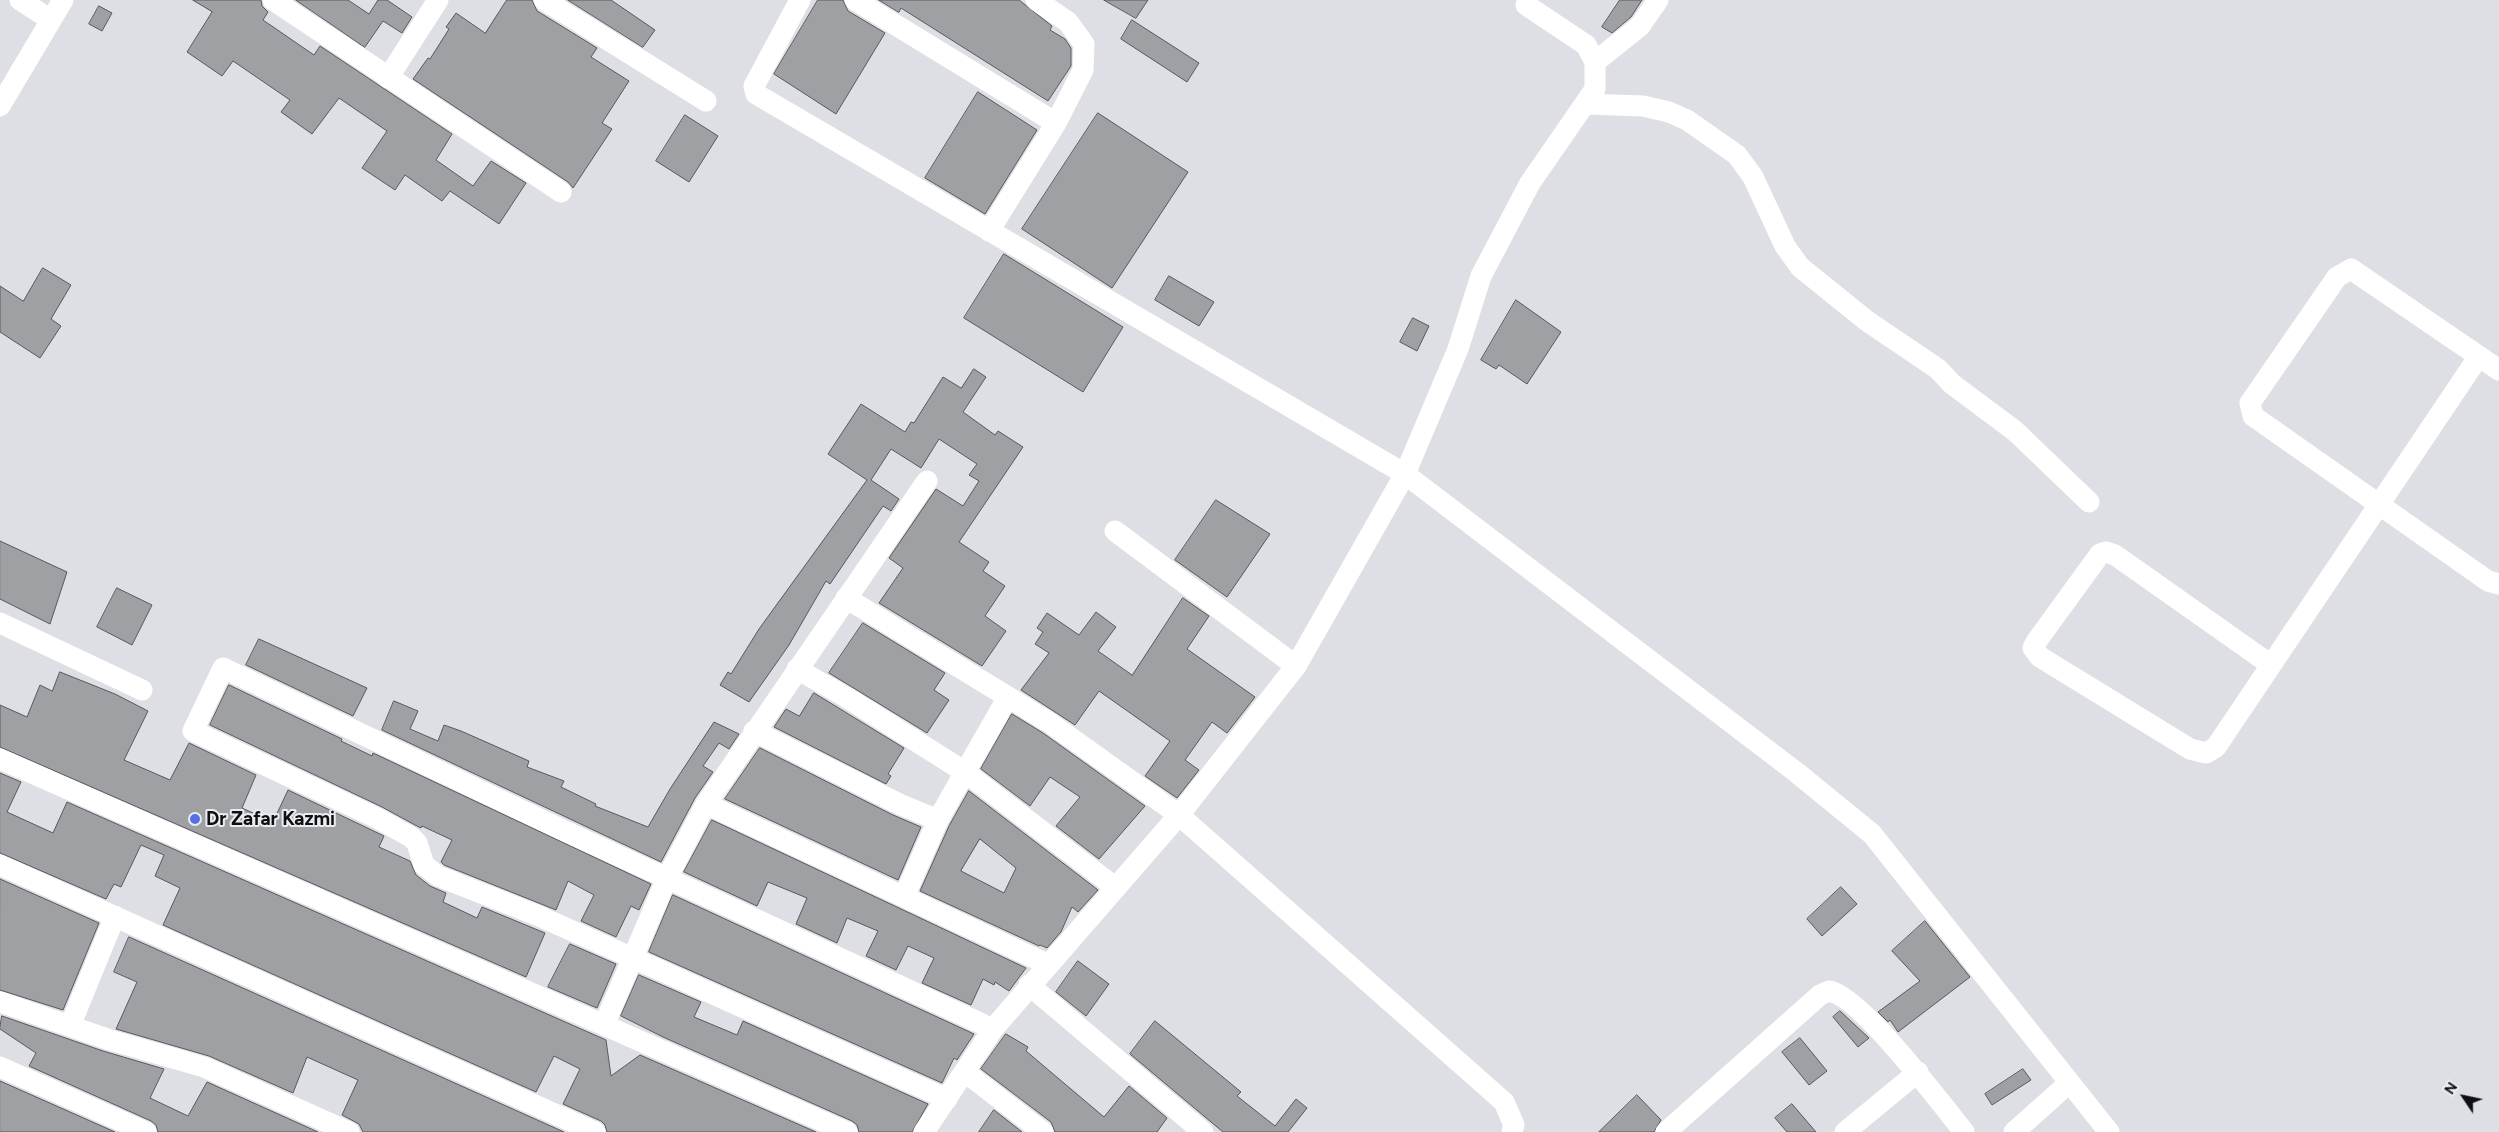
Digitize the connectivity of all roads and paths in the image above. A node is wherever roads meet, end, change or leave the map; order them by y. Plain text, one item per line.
1 (20, 0) edge
2 (63, 0) edge
3 (273, 0) edge
4 (438, 0) edge
5 (544, 0) edge
6 (800, 0) edge
7 (855, 0) edge
8 (1036, 0) edge
9 (1658, 0) edge
10 (1526, 5) dead end
11 (51, 20) junction
12 (1595, 62) junction
13 (388, 78) junction
14 (706, 101) dead end
15 (1585, 104) junction
16 (0, 106) edge
17 (1056, 122) junction
18 (561, 192) dead end
19 (989, 231) junction
20 (2478, 356) junction
21 (2499, 370) edge
22 (1405, 474) junction
23 (927, 481) dead end
24 (2089, 502) dead end
25 (2377, 505) junction
26 (1115, 531) dead end
27 (2499, 584) edge
28 (846, 598) junction
29 (0, 623) edge
30 (2271, 665) junction
31 (1296, 666) junction
32 (797, 669) junction
33 (142, 690) dead end
34 (1008, 697) junction
35 (754, 731) junction
36 (0, 759) edge
37 (965, 772) junction
38 (706, 804) junction
39 (1179, 815) junction
40 (938, 820) junction
41 (0, 865) edge
42 (667, 878) junction
43 (1116, 888) junction
44 (904, 896) junction
45 (115, 916) junction
46 (632, 959) junction
47 (1047, 964) junction
48 (1028, 986) junction
49 (0, 1002) edge
50 (604, 1024) junction
51 (70, 1026) junction
52 (993, 1029) junction
53 (0, 1067) edge
54 (965, 1072) junction
55 (1918, 1072) junction
56 (2070, 1083) junction
57 (947, 1099) junction
58 (146, 1132) edge
59 (349, 1132) edge
60 (595, 1132) edge
61 (847, 1132) edge
62 (924, 1132) edge
63 (1042, 1132) edge
64 (1203, 1132) edge
65 (1512, 1132) edge
66 (1666, 1132) edge
67 (1845, 1132) edge
68 (1964, 1132) edge
69 (2014, 1132) edge
70 (2109, 1132) edge

1 - 11 street
2 - 11 street
3 - 13 street
4 - 13 street
5 - 14 street
6 - 19 street
7 - 17 street
8 - 17 street
9 - 12 street
10 - 12 street
11 - 16 street
12 - 15 street
13 - 18 street
15 - 22 street
15 - 24 street
17 - 19 street
19 - 22 street
20 - 21 street
20 - 25 street
20 - 25 street
22 - 31 street
22 - 56 street
23 - 28 street
25 - 27 street
25 - 30 street
26 - 31 street
28 - 32 street
28 - 34 street
29 - 33 street
30 - 30 street
31 - 39 street
32 - 35 street
32 - 37 street
34 - 37 street
34 - 39 street
35 - 38 street
35 - 40 street
36 - 50 street
37 - 40 street
37 - 43 street
38 - 42 street
38 - 44 street
39 - 43 street
39 - 65 street
40 - 44 street
41 - 45 street
42 - 46 street
42 - 46 street
42 - 52 street
43 - 47 street
44 - 47 street
45 - 51 street
45 - 60 street
46 - 50 street
46 - 57 street
47 - 48 street
48 - 52 street
48 - 64 street
49 - 51 street
50 - 61 street
51 - 59 street
52 - 54 street
53 - 58 street
54 - 57 street
54 - 63 street
55 - 66 street
55 - 67 street
55 - 68 street
56 - 69 street
56 - 70 street
57 - 62 street

